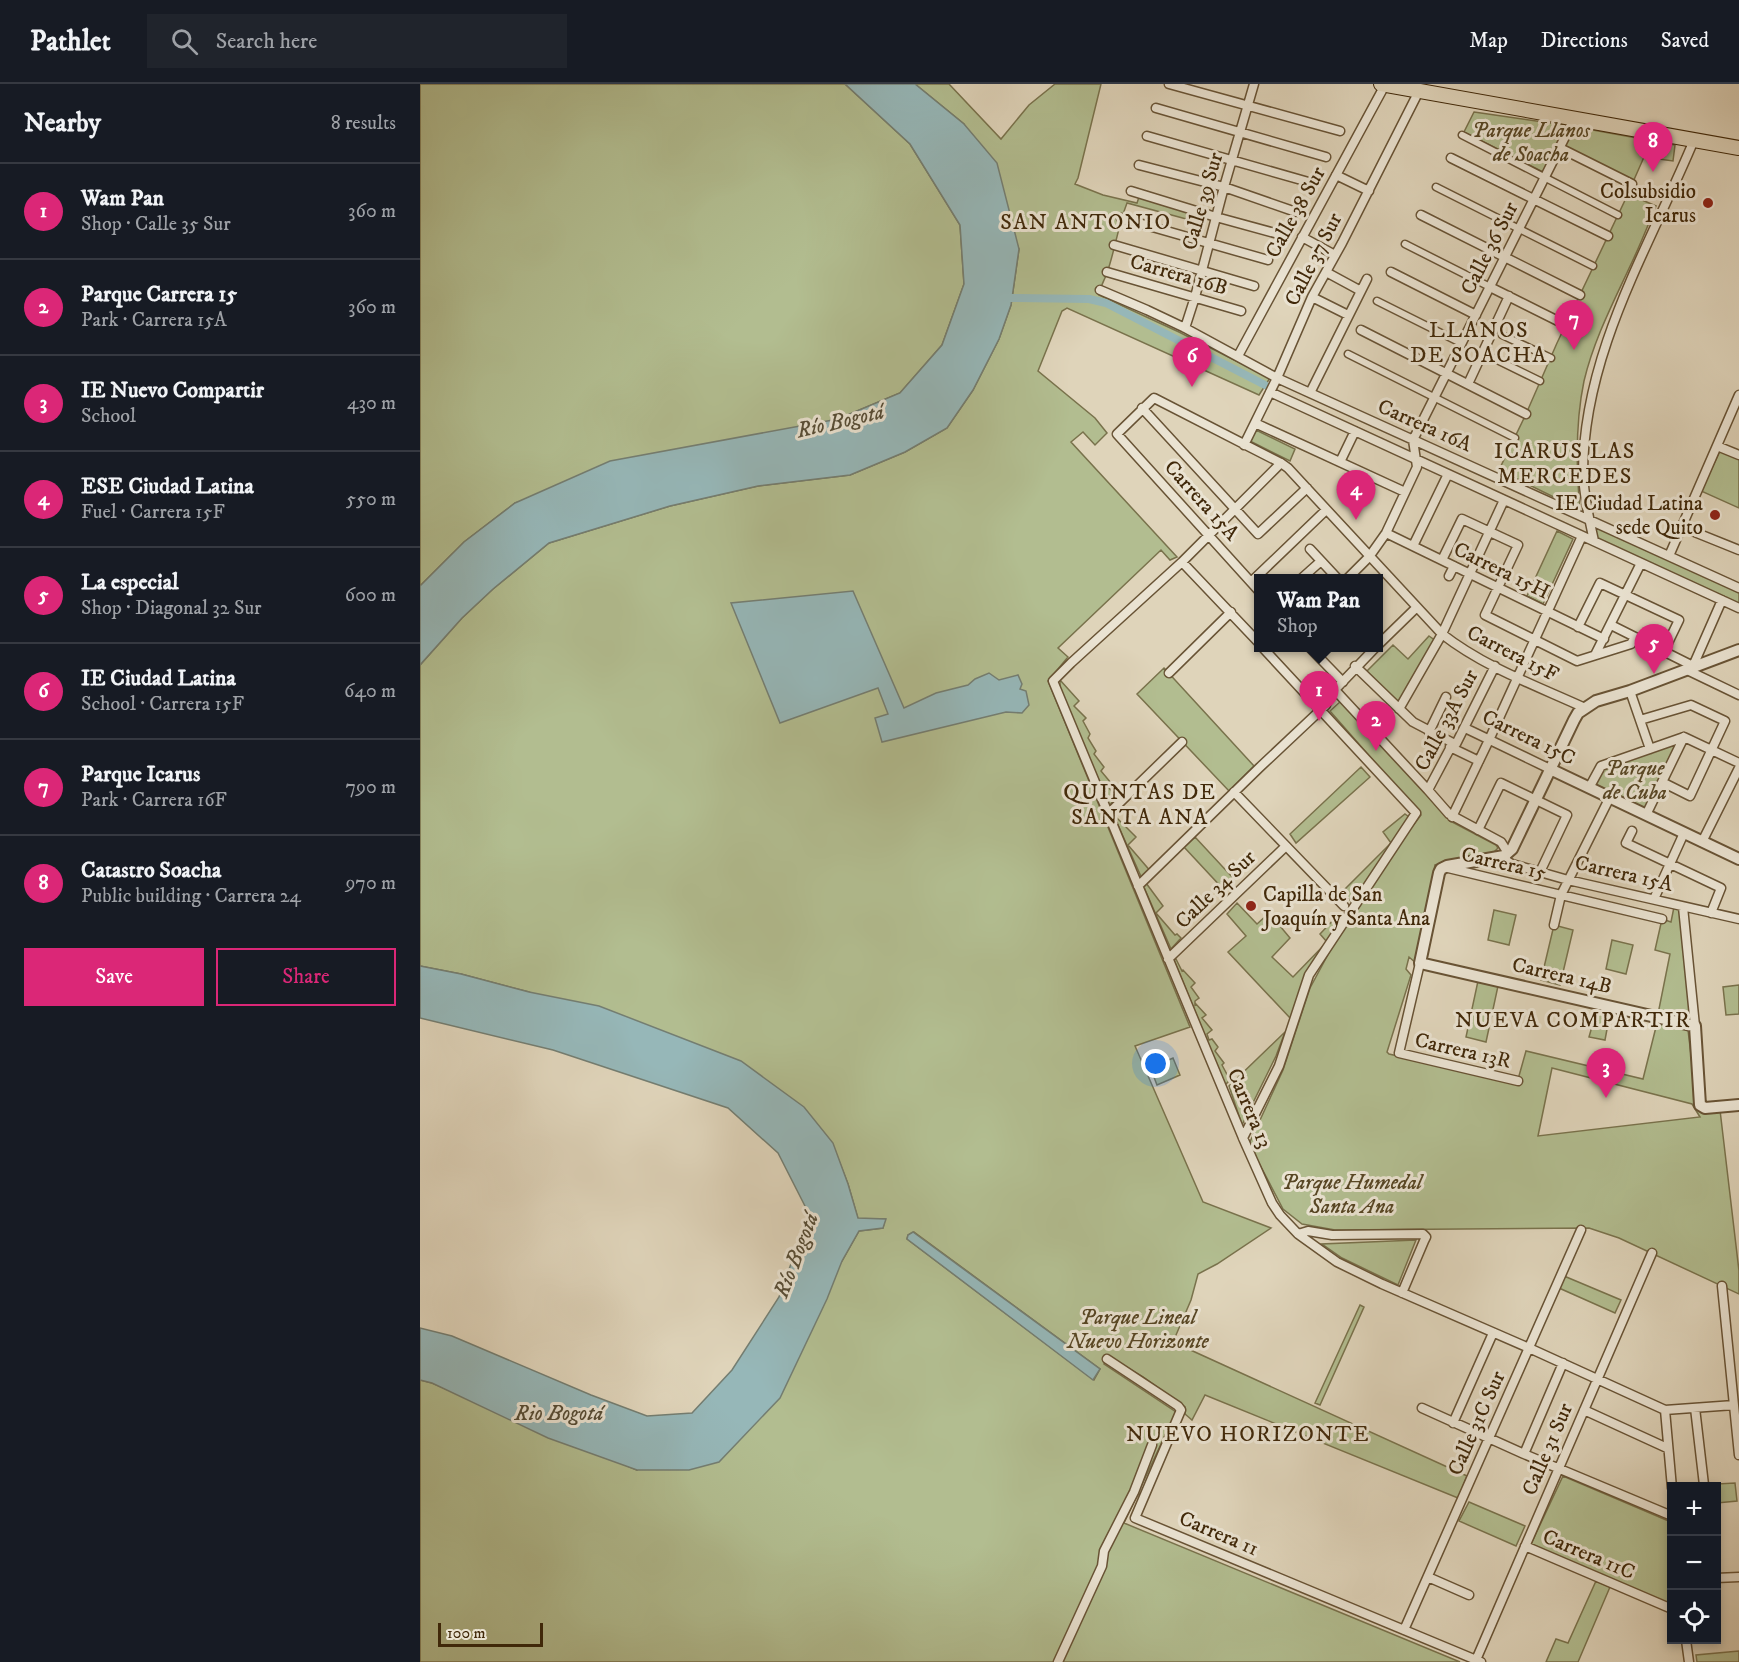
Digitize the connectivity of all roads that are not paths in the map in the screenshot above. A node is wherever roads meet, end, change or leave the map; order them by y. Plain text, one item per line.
1 (1169, 84) edge
2 (1254, 84) edge
3 (1383, 84) edge
4 (1419, 91) junction
5 (1248, 105) junction
6 (1156, 108) dead end
7 (1574, 119) junction
8 (1340, 131) dead end
9 (1240, 132) junction
10 (1462, 135) dead end
11 (1148, 136) dead end
12 (1694, 140) junction
13 (1560, 148) junction
14 (1739, 148) edge
15 (1326, 157) dead end
16 (1451, 158) dead end
17 (1232, 160) junction
18 (1139, 165) dead end
19 (1336, 175) junction
20 (1545, 177) junction
21 (1312, 183) dead end
22 (1632, 184) dead end
23 (1436, 187) dead end
24 (1224, 188) junction
25 (1131, 191) dead end
26 (1369, 191) junction
27 (1534, 199) junction
28 (1296, 212) dead end
29 (1421, 215) dead end
30 (1618, 215) dead end
31 (1216, 217) junction
32 (1121, 218) dead end
33 (1519, 229) junction
34 (1282, 235) dead end
35 (1608, 236) dead end
36 (1302, 237) junction
37 (1210, 242) junction
38 (1405, 244) dead end
39 (1114, 245) dead end
40 (1335, 255) junction
41 (1505, 257) junction
42 (1268, 260) dead end
43 (1593, 266) dead end
44 (1202, 269) junction
45 (1107, 272) dead end
46 (1326, 272) junction
47 (1391, 272) dead end
48 (1367, 279) dead end
49 (1254, 286) dead end
50 (1490, 287) junction
51 (1100, 290) dead end
52 (1360, 291) junction
53 (1580, 295) dead end
54 (1509, 296) junction
55 (1195, 297) junction
56 (1312, 297) junction
57 (1377, 300) dead end
58 (1241, 311) dead end
59 (1348, 315) junction
60 (1476, 315) junction
61 (1566, 325) dead end
62 (1185, 328) junction
63 (1361, 330) dead end
64 (1502, 335) dead end
65 (1461, 343) junction
66 (1348, 354) dead end
67 (1238, 356) junction
68 (1491, 357) dead end
69 (1551, 358) dead end
70 (1446, 373) junction
71 (1277, 378) junction
72 (1540, 381) dead end
73 (1468, 384) junction
74 (1270, 392) junction
75 (1310, 393) junction
76 (1739, 395) edge
77 (1434, 398) junction
78 (1142, 408) junction
79 (1526, 414) dead end
80 (1255, 423) junction
81 (1355, 432) junction
82 (1515, 438) dead end
83 (1413, 440) junction
84 (1244, 445) junction
85 (1717, 446) junction
86 (1739, 455) edge
87 (1416, 459) junction
88 (1340, 462) junction
89 (1281, 463) junction
90 (1449, 474) junction
91 (1307, 488) junction
92 (1405, 492) junction
93 (1504, 500) junction
94 (1235, 510) junction
95 (1326, 510) junction
96 (1590, 520) junction
97 (1682, 526) junction
98 (1489, 531) junction
99 (1386, 533) junction
100 (1209, 535) junction
101 (1582, 536) junction
102 (1593, 541) junction
103 (1413, 546) junction
104 (1310, 549) dead end
105 (1739, 550) edge
106 (1670, 556) junction
107 (1369, 557) junction
108 (1442, 560) junction
109 (1321, 561) junction
110 (1182, 562) junction
111 (1641, 563) junction
112 (1454, 566) junction
113 (1259, 574) edge
114 (1307, 574) edge
115 (1333, 574) edge
116 (1353, 574) edge
117 (1470, 574) junction
118 (1449, 576) dead end
119 (1254, 579) edge
120 (1251, 582) junction
121 (1254, 585) edge
122 (1498, 587) junction
123 (1739, 588) edge
124 (1626, 595) junction
125 (1722, 600) junction
126 (1417, 607) junction
127 (1739, 608) edge
128 (1547, 611) junction
129 (1231, 612) junction
130 (1611, 625) junction
131 (1578, 627) junction
132 (1442, 634) junction
133 (1254, 637) edge
134 (1635, 637) junction
135 (1534, 639) junction
136 (1604, 639) junction
137 (1383, 640) edge
138 (1739, 650) edge
139 (1664, 651) junction
140 (1267, 652) edge
141 (1318, 652) edge
142 (1371, 652) edge
143 (1595, 655) junction
144 (1355, 666) junction
145 (1495, 666) junction
146 (1690, 668) junction
147 (1168, 673) dead end
148 (1517, 677) junction
149 (1343, 682) junction
150 (1335, 690) junction
151 (1630, 691) junction
152 (1737, 692) edge
153 (1446, 697) dead end
154 (1585, 708) junction
155 (1399, 709) junction
156 (1320, 711) junction
157 (1640, 720) junction
158 (1465, 728) junction
159 (1429, 732) junction
160 (1684, 736) junction
161 (1489, 740) junction
162 (1182, 742) dead end
163 (1452, 745) junction
164 (1650, 749) junction
165 (1712, 750) junction
166 (1479, 761) junction
167 (1739, 763) edge
168 (1739, 768) edge
169 (1550, 769) junction
170 (1662, 782) junction
171 (1590, 788) junction
172 (1428, 790) junction
173 (1234, 792) junction
174 (1610, 797) junction
175 (1536, 799) junction
176 (1109, 813) junction
177 (1646, 815) junction
178 (1452, 816) junction
179 (1478, 830) junction
180 (1632, 831) dead end
181 (1684, 833) junction
182 (1702, 842) junction
183 (1286, 846) junction
184 (1506, 854) junction
185 (1739, 860) edge
186 (1670, 864) junction
187 (1443, 868) junction
188 (1540, 872) junction
189 (1568, 880) junction
190 (1138, 886) junction
191 (1561, 895) junction
192 (1654, 899) junction
193 (1344, 906) dead end
194 (1683, 907) junction
195 (1711, 913) junction
196 (1739, 918) edge
197 (1662, 919) dead end
198 (1554, 925) dead end
199 (1168, 959) junction
200 (1420, 963) junction
201 (1695, 1026) junction
202 (1518, 1081) dead end
203 (1739, 1105) edge
204 (1243, 1138) junction
205 (1581, 1230) dead end
206 (1320, 1233) junction
207 (1298, 1234) junction
208 (1316, 1246) junction
209 (1652, 1253) dead end
210 (1722, 1286) dead end
211 (1402, 1293) junction
212 (1494, 1333) junction
213 (1529, 1348) junction
214 (1107, 1359) dead end
215 (1563, 1363) junction
216 (1597, 1379) junction
217 (1734, 1405) junction
218 (1422, 1408) dead end
219 (1695, 1408) junction
220 (1584, 1410) junction
221 (1665, 1410) junction
222 (1453, 1423) junction
223 (1489, 1439) junction
224 (1152, 1445) dead end
225 (1667, 1448) junction
226 (1524, 1454) junction
227 (1739, 1455) edge
228 (1558, 1469) junction
229 (1670, 1482) edge
230 (1704, 1482) edge
231 (1667, 1514) edge
232 (1525, 1546) junction
233 (1428, 1577) junction
234 (1739, 1577) edge
235 (1721, 1578) edge
236 (1469, 1595) dead end
237 (1667, 1608) edge
238 (1404, 1630) junction
239 (1687, 1644) edge
240 (1478, 1661) edge
241 (1058, 1662) edge
242 (1689, 1662) edge

1 - 5 street
2 - 5 street, Calle 39 Sur
3 - 4 main road
3 - 19 street, Calle 38 Sur
4 - 7 main road
4 - 26 street, Calle 37 Sur
5 - 8 street
5 - 9 street, Calle 39 Sur
6 - 9 street
7 - 12 main road
7 - 13 street, Calle 36 Sur
9 - 15 street
9 - 17 street, Calle 39 Sur
10 - 20 street
11 - 17 street
12 - 14 main road
12 - 96 street
13 - 20 street, Calle 36 Sur
13 - 22 street
16 - 27 street
17 - 21 street
17 - 24 street, Calle 39 Sur
18 - 24 street
19 - 26 street
19 - 36 street, Calle 38 Sur
20 - 27 street, Calle 36 Sur
20 - 30 street
23 - 33 street
24 - 28 street
24 - 31 street, Calle 39 Sur
25 - 31 street
26 - 40 street, Calle 37 Sur
27 - 33 street, Calle 36 Sur
27 - 35 street
29 - 41 street
31 - 34 street
31 - 37 street, Calle 39 Sur
32 - 37 street
33 - 41 street, Calle 36 Sur
33 - 43 street
36 - 40 street
36 - 67 street, Calle 38 Sur
37 - 42 street
37 - 44 street, Calle 39 Sur
38 - 50 street
39 - 44 street
40 - 46 street, Calle 37 Sur
41 - 50 street, Calle 36 Sur
41 - 53 street
44 - 49 street
44 - 55 street, Calle 39 Sur
45 - 55 street, Carrera 16B
46 - 52 street
46 - 56 street, Calle 37 Sur
47 - 60 street
48 - 52 street
50 - 54 street
50 - 60 street, Calle 36 Sur
51 - 62 street, Carrera 16A
52 - 59 street
54 - 61 street
54 - 73 street
55 - 58 street, Carrera 16B
55 - 62 street, Calle 39 Sur
56 - 59 street
56 - 71 street, Calle 37 Sur
57 - 65 street
59 - 75 street
60 - 65 street, Calle 36 Sur
62 - 67 street, Carrera 16A
63 - 70 street
64 - 69 street
65 - 70 street, Calle 36 Sur
66 - 77 street
67 - 71 street, Carrera 16A
68 - 72 street
70 - 73 street
70 - 77 street, Calle 36 Sur
71 - 74 street, Calle 37 Sur
71 - 75 street, Carrera 16A
73 - 79 street
74 - 80 street, Calle 37 Sur
74 - 81 street
75 - 83 street, Carrera 16A
76 - 85 street
77 - 82 street
77 - 83 street, Calle 36 Sur
78 - 84 street, Carrera 15F
78 - 94 street
78 - 100 street, Carrera 15A
80 - 84 street, Calle 37 Sur
80 - 88 street
81 - 87 street
81 - 88 street
83 - 87 street
83 - 96 street, Carrera 16A
84 - 89 street, Carrera 15F
85 - 86 street
85 - 97 street
87 - 90 street
87 - 92 street
88 - 92 street
89 - 91 street, Carrera 15F
89 - 94 street
90 - 93 street
90 - 103 street
91 - 94 street
91 - 95 street, Carrera 15F
92 - 99 street
93 - 98 street
93 - 101 street
94 - 100 street
95 - 107 street, Carrera 15F
95 - 113 street
96 - 102 street
96 - 106 street, Carrera 16A
97 - 105 street
97 - 106 street
98 - 108 street
98 - 117 street
98 - 122 street
99 - 103 street, Carrera 15H
99 - 107 street
100 - 110 street
100 - 120 street, Carrera 15A
101 - 102 street
101 - 128 street
102 - 111 street
103 - 108 street, Carrera 15H
104 - 109 street
106 - 123 street, Carrera 16A
107 - 116 street
107 - 126 street, Carrera 15F
108 - 112 street, Carrera 15H
109 - 114 street
109 - 115 street
110 - 129 street
110 - 176 street, Carrera 13
111 - 124 street
111 - 125 street
112 - 117 street, Carrera 15H
112 - 118 street
117 - 122 street, Carrera 15H
117 - 132 street
119 - 120 street
120 - 121 street, Carrera 15A
122 - 128 street, Carrera 15H
122 - 135 street
124 - 130 street
124 - 131 street
124 - 139 street
125 - 127 street
125 - 146 street
126 - 132 street, Carrera 15F
126 - 137 street
128 - 131 street, Carrera 15H
128 - 135 street
129 - 133 street
129 - 147 street
130 - 134 street
130 - 136 street
131 - 136 street, Carrera 15H
132 - 145 street, Carrera 15F
132 - 155 street
134 - 139 street
134 - 143 street
135 - 143 street
135 - 148 street
136 - 143 street
138 - 146 street
139 - 146 street
140 - 156 street
141 - 149 street
142 - 144 street
144 - 149 street
144 - 155 street
145 - 148 street, Carrera 15F
145 - 158 street, Calle 33A Sur
146 - 151 street
146 - 152 street
148 - 154 street, Carrera 15F
148 - 161 street
149 - 150 street
150 - 156 street
150 - 172 street, Carrera 15A
151 - 154 street
151 - 157 street
153 - 159 street
154 - 169 street
155 - 159 street
156 - 173 street
156 - 204 street
157 - 164 street
157 - 165 street
158 - 161 street, Carrera 15C
158 - 163 street, Calle 33A Sur
159 - 163 street
160 - 164 street
160 - 165 street
160 - 170 street
161 - 166 street
161 - 169 street, Carrera 15C
162 - 176 street
163 - 166 street
163 - 172 street, Calle 33A Sur
164 - 171 street
165 - 167 street
165 - 170 street
166 - 178 street
168 - 182 street
169 - 171 street, Carrera 15C
169 - 175 street
170 - 177 street
171 - 174 street, Carrera 15C
172 - 178 street, Carrera 15A
173 - 183 street
173 - 190 street
174 - 177 street, Carrera 15C
174 - 189 street
175 - 179 street
175 - 184 street
175 - 188 street
176 - 190 street, Carrera 13
177 - 181 street, Carrera 15C
178 - 179 street, Carrera 15A
179 - 184 street, Carrera 15A
180 - 186 street
181 - 182 street, Carrera 15C
181 - 186 street
182 - 185 street, Carrera 15C
183 - 193 street
183 - 199 street, Calle 34 Sur
184 - 187 street
184 - 188 street, Carrera 15A
186 - 192 street
186 - 195 street
187 - 191 street, Carrera 15
187 - 200 street
188 - 189 street, Carrera 15A
189 - 191 street
189 - 192 street, Carrera 15A
190 - 199 street, Carrera 13
191 - 197 street, Carrera 15
191 - 198 street
192 - 194 street, Carrera 15A
194 - 195 street, Carrera 15A
194 - 201 street
195 - 196 street, Carrera 15A
199 - 204 street, Carrera 13
200 - 201 street, Carrera 14B
200 - 202 street, Carrera 13R
201 - 203 street
204 - 207 street, Carrera 13
205 - 213 street, Calle 31C Sur
206 - 207 street
206 - 208 street
206 - 211 street
207 - 208 street, Carrera 13
208 - 211 street, Carrera 13
209 - 216 street, Calle 31 Sur
210 - 217 street
211 - 212 street, Carrera 13
212 - 213 street, Carrera 13
212 - 222 street
213 - 215 street, Carrera 13
213 - 223 street, Calle 31C Sur
214 - 238 street, Carrera 11
215 - 216 street, Carrera 13
215 - 226 street
216 - 220 street, Calle 31 Sur
216 - 221 street, Carrera 13
217 - 219 street, Carrera 13
217 - 227 street
218 - 222 street
219 - 221 street, Carrera 13
219 - 230 street
220 - 225 street
220 - 228 street, Calle 31 Sur
221 - 225 street
222 - 223 street
223 - 226 street
223 - 233 street, Calle 31C Sur
224 - 241 street
225 - 229 street
226 - 228 street
228 - 231 street
228 - 232 street, Calle 31 Sur
232 - 237 street, Carrera 11C
232 - 240 street, Calle 31 Sur
233 - 236 street
233 - 238 street, Calle 31C Sur
234 - 235 street
238 - 240 street, Carrera 11
239 - 242 street

